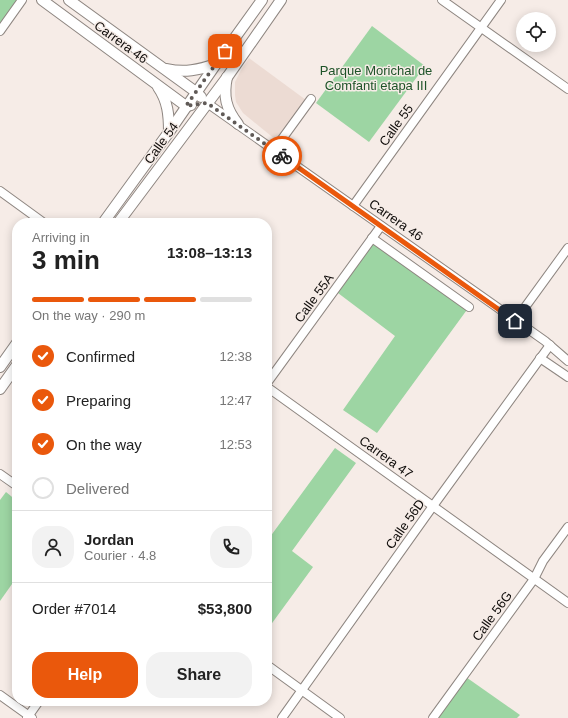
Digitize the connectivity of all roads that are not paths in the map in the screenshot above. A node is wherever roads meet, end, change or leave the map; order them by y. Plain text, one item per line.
1 (22, 0) edge
2 (42, 0) edge
3 (69, 0) edge
4 (262, 0) edge
5 (281, 0) edge
6 (442, 0) edge
7 (501, 0) edge
8 (108, 28) junction
9 (481, 28) junction
10 (0, 31) edge
11 (98, 41) junction
12 (216, 64) junction
13 (164, 68) junction
14 (228, 76) junction
15 (153, 81) junction
16 (568, 89) edge
17 (196, 92) junction
18 (311, 99) dead end
19 (207, 103) junction
20 (186, 106) junction
21 (238, 124) junction
22 (169, 132) junction
23 (274, 150) junction
24 (0, 192) edge
25 (353, 206) junction
26 (37, 218) edge
27 (107, 218) edge
28 (122, 218) edge
29 (381, 226) junction
30 (372, 238) junction
31 (568, 248) edge
32 (468, 307) dead end
33 (515, 321) junction
34 (550, 345) junction
35 (12, 350) edge
36 (540, 358) junction
37 (568, 361) edge
38 (0, 367) edge
39 (12, 372) edge
40 (272, 377) edge
41 (568, 377) edge
42 (0, 389) edge
43 (272, 391) edge
44 (0, 474) edge
45 (12, 482) edge
46 (433, 506) junction
47 (568, 527) edge
48 (534, 579) junction
49 (568, 603) edge
50 (272, 669) edge
51 (302, 690) junction
52 (0, 695) edge
53 (12, 704) edge
54 (15, 706) edge
55 (37, 706) edge
56 (30, 717) edge
57 (282, 718) edge
58 (340, 718) edge
59 (433, 718) edge

1 - 10 street
2 - 11 main road, Carrera 46
3 - 8 main road, Carrera 46
4 - 12 main road, Calle 54
5 - 14 main road, Calle 54
6 - 9 street
7 - 9 street, Calle 55
8 - 11 main road
8 - 13 main road, Carrera 46
9 - 16 street
9 - 25 street, Calle 55
11 - 15 main road, Carrera 46
12 - 13 main road
12 - 17 main road, Calle 54
13 - 17 main road, Carrera 46
14 - 19 main road, Calle 54
14 - 21 main road
15 - 20 main road, Carrera 46
15 - 22 main road
17 - 19 main road, Carrera 46
17 - 20 main road, Calle 54
18 - 23 street
19 - 20 main road
19 - 21 street, Carrera 46
19 - 28 main road, Calle 54
20 - 22 main road, Calle 54
21 - 23 street, Carrera 46
22 - 27 main road, Calle 54
23 - 25 street, Carrera 46
24 - 26 street
25 - 29 street, Carrera 46
29 - 30 street, Calle 55A
29 - 33 street, Carrera 46
30 - 32 street
30 - 40 street, Calle 55A
31 - 33 street
33 - 34 street, Carrera 46
34 - 36 street, Calle 56D
34 - 37 street, Carrera 46
35 - 38 main road
36 - 41 street
36 - 46 street, Calle 56D
39 - 42 main road
43 - 46 street, Carrera 47
44 - 45 street
46 - 48 street, Carrera 47
46 - 51 street, Calle 56D
47 - 48 street, Calle 56G
48 - 49 street, Carrera 47
48 - 59 street, Calle 56G
50 - 51 street
51 - 57 street, Calle 56D
51 - 58 street
52 - 53 street
54 - 56 street
55 - 56 street

